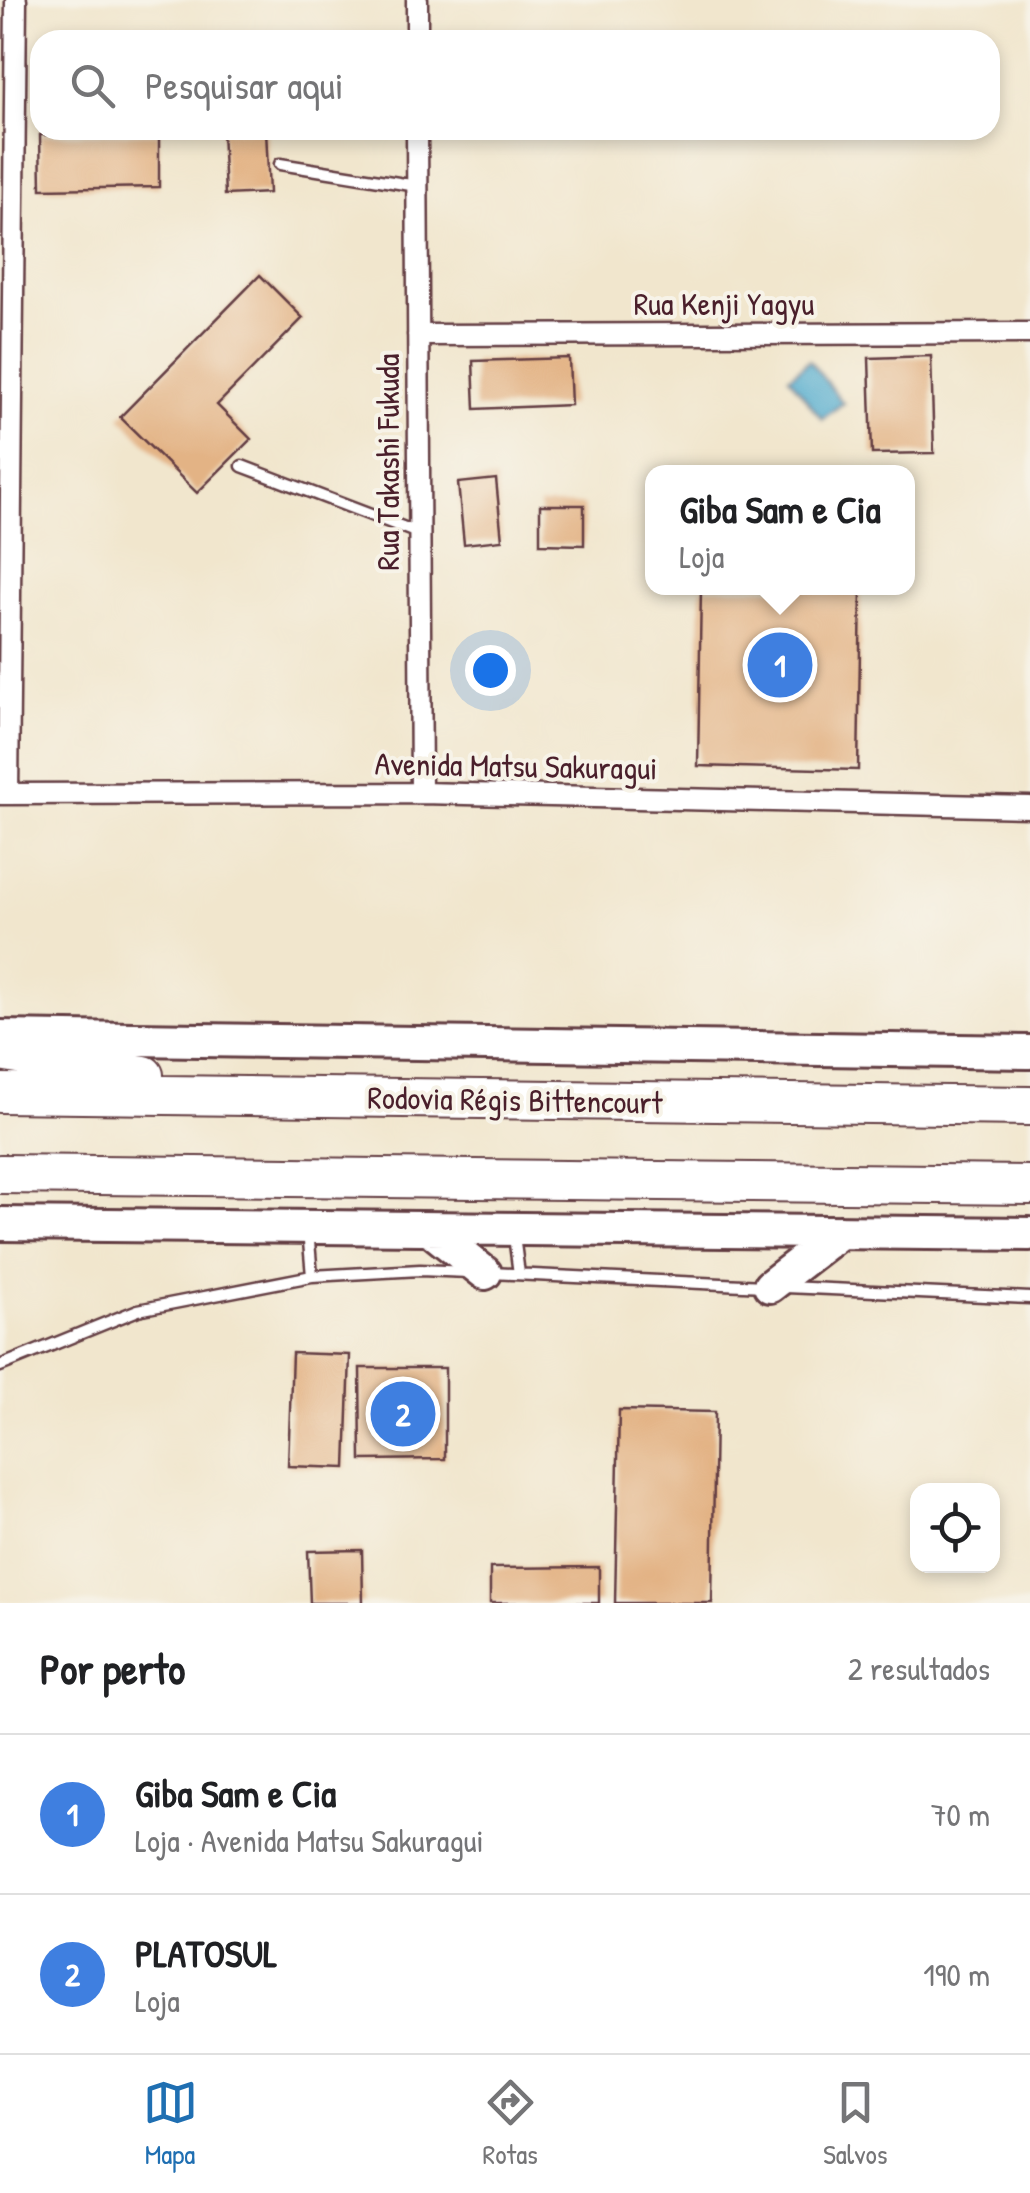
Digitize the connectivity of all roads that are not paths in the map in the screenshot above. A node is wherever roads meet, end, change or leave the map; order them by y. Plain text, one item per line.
1 (16, 0) edge
2 (417, 0) edge
3 (417, 30) edge
4 (417, 140) edge
5 (280, 164) dead end
6 (417, 186) junction
7 (5, 318) edge
8 (1030, 332) edge
9 (418, 336) junction
10 (242, 466) dead end
11 (418, 533) junction
12 (421, 793) junction
13 (4, 794) edge
14 (1030, 807) edge
15 (0, 1037) edge
16 (0, 1052) edge
17 (1030, 1052) edge
18 (0, 1093) edge
19 (350, 1098) junction
20 (1030, 1106) edge
21 (0, 1174) edge
22 (1030, 1185) edge
23 (0, 1224) edge
24 (308, 1230) junction
25 (432, 1230) junction
26 (514, 1230) junction
27 (840, 1232) junction
28 (1030, 1234) edge
29 (485, 1273) junction
30 (519, 1274) junction
31 (312, 1276) junction
32 (770, 1286) junction
33 (1030, 1298) edge
34 (0, 1366) edge

1 - 7 street
2 - 3 street
4 - 6 street, Rua Takashi Fukuda
5 - 6 lane
6 - 9 street, Rua Takashi Fukuda
7 - 13 street
8 - 9 street, Rua Kenji Yagyu
9 - 11 street, Rua Takashi Fukuda
10 - 11 lane
11 - 12 street, Rua Takashi Fukuda
12 - 13 street, Avenida Matsu Sakuragui
12 - 14 street, Avenida Matsu Sakuragui
15 - 17 main road
16 - 19 highway
18 - 19 highway, Rodovia Régis Bittencourt
19 - 20 highway, Rodovia Régis Bittencourt
21 - 22 highway
23 - 24 main road
24 - 25 main road
24 - 31 lane
25 - 26 main road
25 - 29 main road
26 - 27 main road
26 - 30 lane
27 - 28 main road
27 - 32 main road
29 - 30 lane
29 - 31 lane
30 - 32 lane
31 - 34 lane
32 - 33 lane

